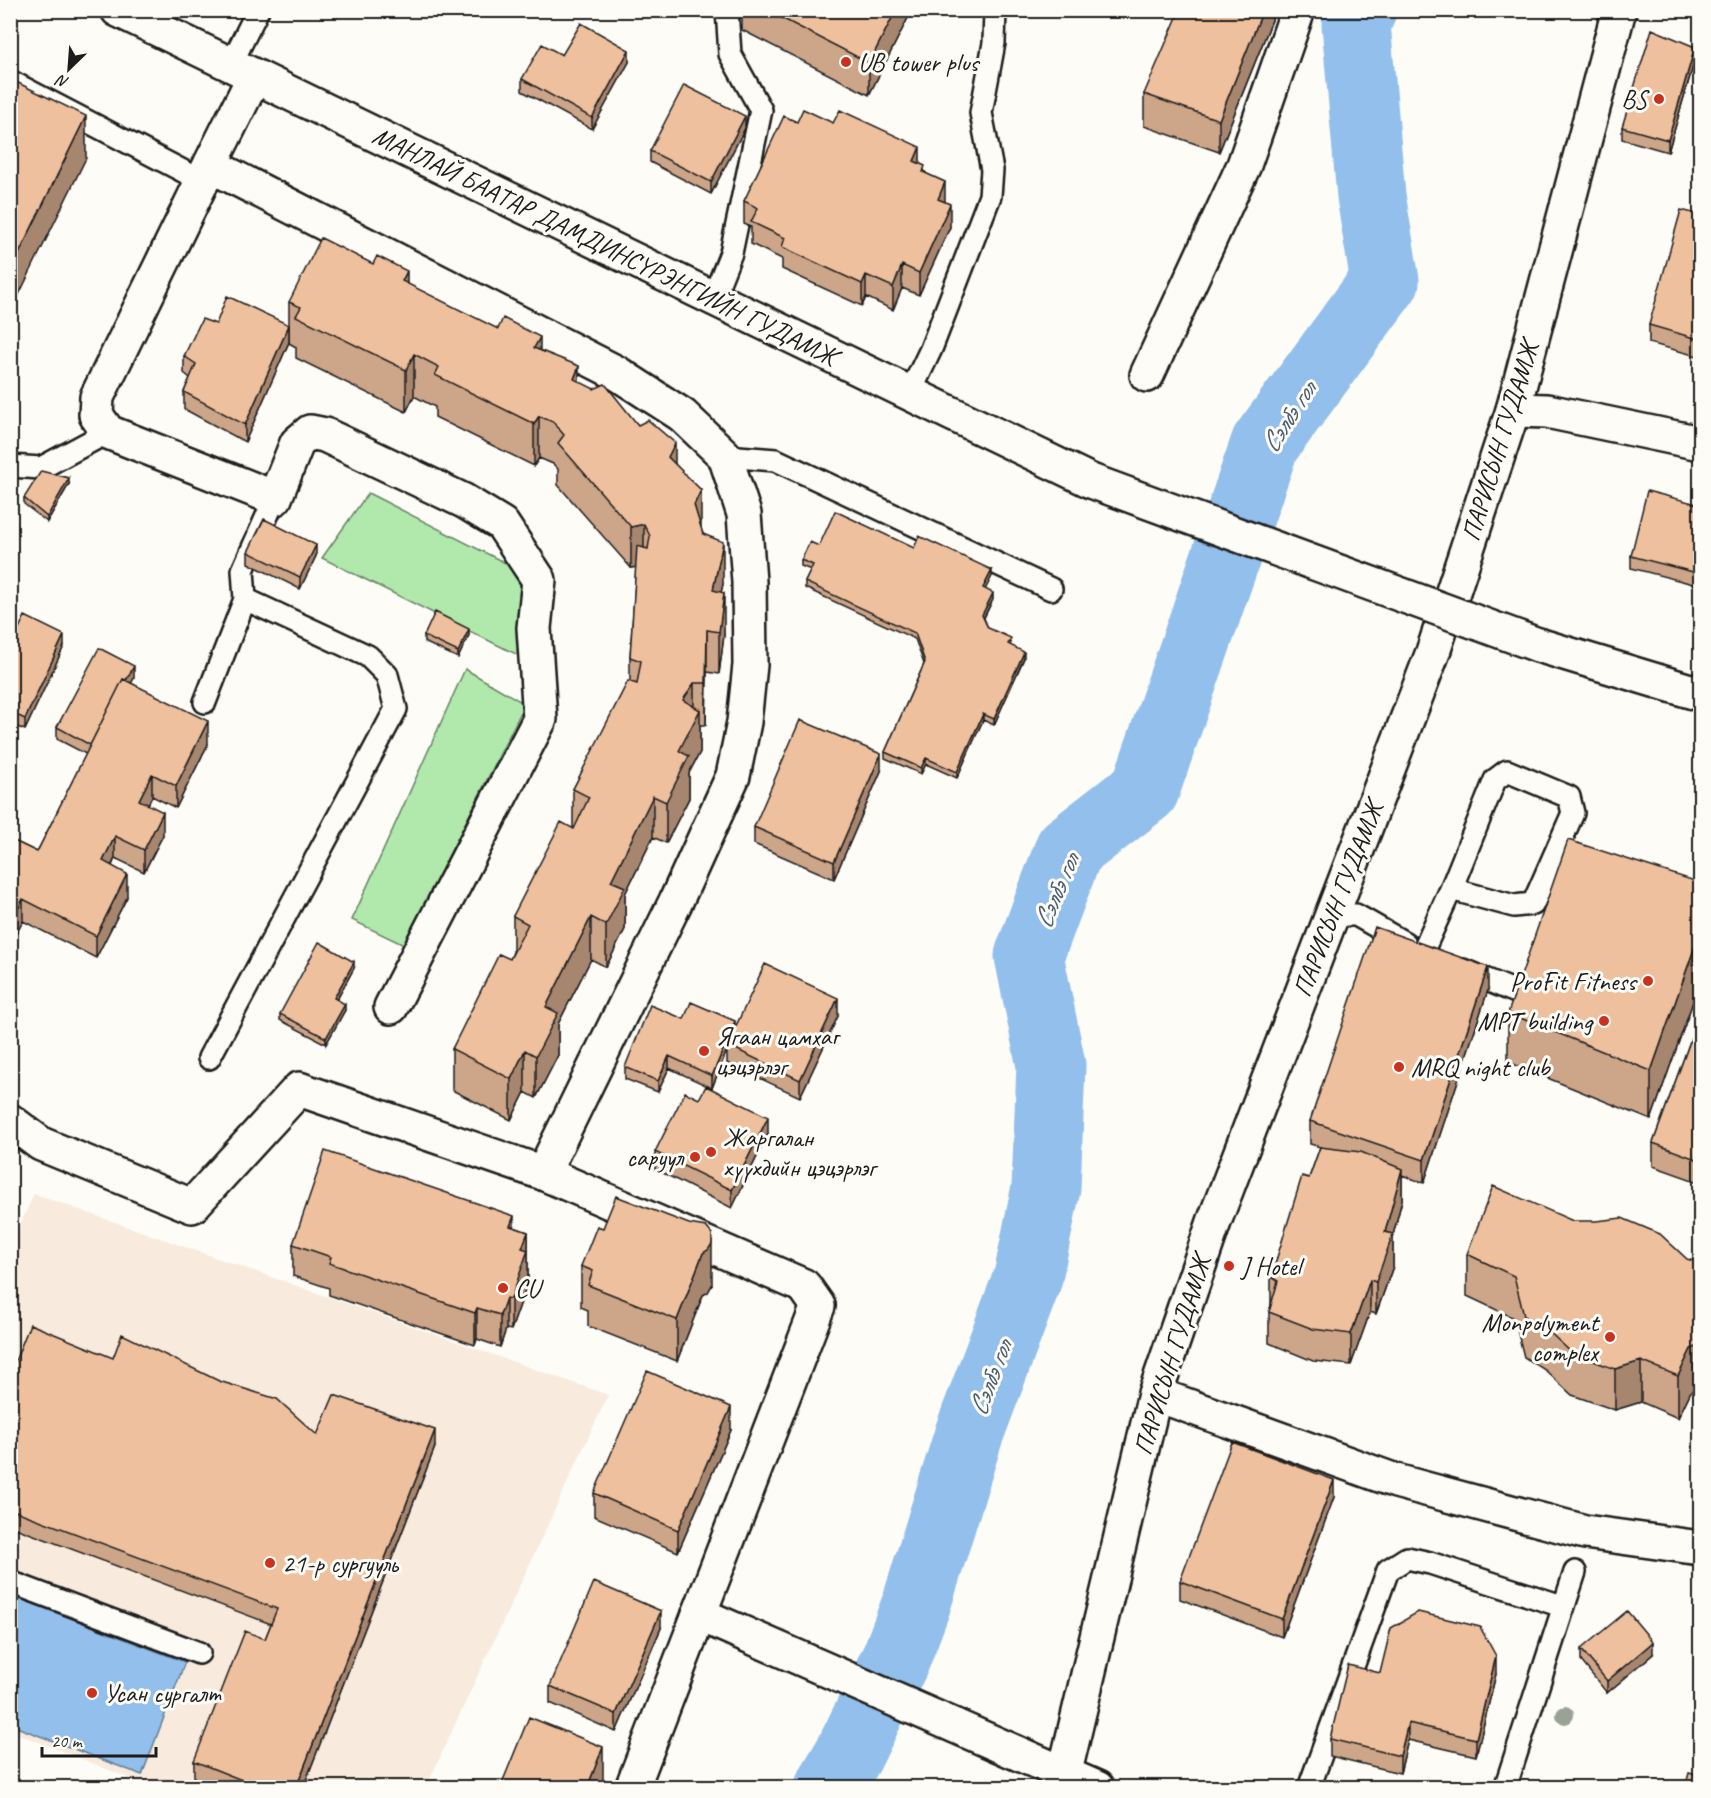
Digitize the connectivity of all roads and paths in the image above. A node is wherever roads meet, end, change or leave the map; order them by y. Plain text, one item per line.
1 (118, 10) edge
2 (258, 10) edge
3 (727, 10) edge
4 (995, 10) edge
5 (1298, 10) edge
6 (1619, 10) edge
7 (242, 71) junction
8 (10, 81) edge
9 (206, 173) junction
10 (713, 298) junction
11 (1148, 375) dead end
12 (910, 393) junction
13 (1513, 410) junction
14 (108, 432) junction
15 (1701, 443) edge
16 (725, 456) junction
17 (10, 466) edge
18 (275, 498) junction
19 (1051, 589) dead end
20 (245, 599) junction
21 (1701, 694) edge
22 (205, 702) dead end
23 (1451, 889) junction
24 (1332, 915) junction
25 (1422, 953) junction
26 (1516, 992) edge
27 (391, 1008) dead end
28 (209, 1058) dead end
29 (10, 1121) edge
30 (543, 1173) junction
31 (1155, 1394) junction
32 (1701, 1548) edge
33 (1575, 1572) dead end
34 (10, 1582) edge
35 (1562, 1606) junction
36 (699, 1614) junction
37 (199, 1653) dead end
38 (1063, 1781) edge
39 (632, 1788) edge
40 (1096, 1788) edge
41 (1309, 1788) edge
42 (1505, 1788) edge

1 - 7 street, МАНЛАЙ БААТАР ДАМДИНСҮРЭНГИЙН ГУДАМЖ
2 - 7 lane
3 - 10 lane
4 - 12 lane
5 - 11 street
6 - 13 street, ПАРИСЫН ГУДАМЖ
7 - 9 street
7 - 10 street, МАНЛАЙ БААТАР ДАМДИНСҮРЭНГИЙН ГУДАМЖ
8 - 9 lane
9 - 14 street
9 - 16 street
10 - 12 street, МАНЛАЙ БААТАР ДАМДИНСҮРЭНГИЙН ГУДАМЖ
12 - 21 street, МАНЛАЙ БААТАР ДАМДИНСҮРЭНГИЙН ГУДАМЖ, bridge
13 - 15 street
13 - 24 street, ПАРИСЫН ГУДАМЖ
14 - 17 lane
14 - 18 street
16 - 19 lane
16 - 30 street
18 - 20 lane
18 - 27 street
20 - 22 lane
20 - 28 lane
23 - 23 lane
23 - 25 lane
24 - 25 lane
24 - 31 street, ПАРИСЫН ГУДАМЖ
25 - 26 lane
29 - 30 street
30 - 36 street
31 - 32 street
31 - 38 street, ПАРИСЫН ГУДАМЖ
33 - 35 lane
34 - 37 lane
35 - 41 lane
35 - 42 lane
36 - 38 street
36 - 39 street
38 - 40 street

